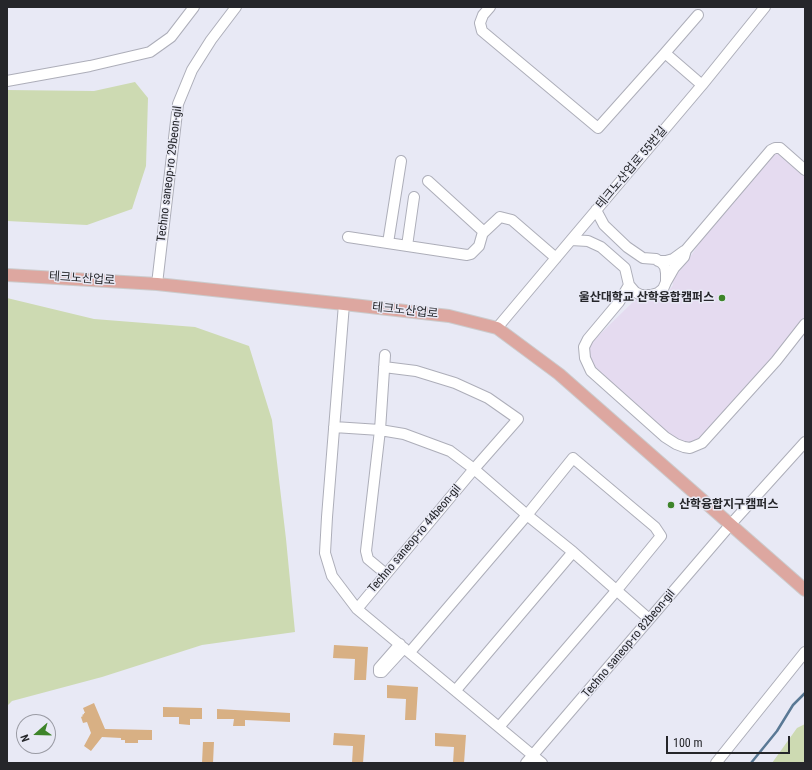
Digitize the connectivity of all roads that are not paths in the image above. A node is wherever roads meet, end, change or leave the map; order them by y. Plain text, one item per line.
1 (194, 7) edge
2 (236, 7) edge
3 (490, 7) edge
4 (765, 7) edge
5 (698, 15) dead end
6 (665, 53) junction
7 (7, 81) edge
8 (702, 85) junction
9 (401, 161) dead end
10 (805, 170) edge
11 (428, 181) dead end
12 (414, 197) dead end
13 (596, 210) junction
14 (484, 232) junction
15 (348, 236) dead end
16 (571, 240) junction
17 (388, 243) junction
18 (407, 246) junction
19 (686, 250) junction
20 (556, 258) junction
21 (658, 261) junction
22 (7, 275) edge
23 (666, 282) junction
24 (156, 284) junction
25 (629, 286) junction
26 (641, 295) junction
27 (619, 302) junction
28 (344, 304) junction
29 (805, 324) edge
30 (497, 328) junction
31 (385, 355) dead end
32 (384, 368) junction
33 (334, 426) junction
34 (380, 430) junction
35 (805, 442) edge
36 (474, 469) junction
37 (527, 514) junction
38 (731, 524) junction
39 (573, 552) junction
40 (386, 574) junction
41 (805, 590) edge
42 (616, 591) junction
43 (357, 609) junction
44 (649, 619) junction
45 (405, 648) junction
46 (805, 652) edge
47 (456, 690) junction
48 (499, 727) junction
49 (530, 759) edge
50 (542, 763) edge
51 (716, 763) edge

1 - 7 street
2 - 24 street, Techno saneop-ro 29beon-gil
3 - 6 street
4 - 8 street, 테크노산업로 55번길
5 - 6 street
6 - 8 street
8 - 13 street, 테크노산업로 55번길
9 - 17 street
10 - 19 street
11 - 14 street
12 - 18 street
13 - 16 street, 테크노산업로 55번길
13 - 21 street
14 - 18 street
14 - 20 street
15 - 17 street
16 - 20 street, 테크노산업로 55번길
16 - 25 street
17 - 18 street
19 - 21 street
19 - 23 street
20 - 30 street, 테크노산업로 55번길
21 - 23 street
22 - 24 main road, 테크노산업로
23 - 26 street
24 - 28 main road, 테크노산업로
25 - 26 street
25 - 27 street
26 - 27 street
27 - 29 street
28 - 30 main road, 테크노산업로
28 - 33 street
30 - 38 main road, 테크노산업로
31 - 32 street
32 - 34 street
32 - 36 street, Techno saneop-ro 44beon-gil
33 - 34 street
33 - 43 street
34 - 36 street
34 - 40 street
35 - 38 street, Techno saneop-ro 82beon-gil
36 - 37 street
36 - 40 street, Techno saneop-ro 44beon-gil
37 - 39 street
37 - 42 street
37 - 45 street
38 - 41 main road, 테크노산업로
38 - 44 street, Techno saneop-ro 82beon-gil
39 - 42 street
39 - 47 street
40 - 43 street, Techno saneop-ro 44beon-gil
42 - 44 street
42 - 48 street
43 - 45 street
44 - 49 street, Techno saneop-ro 82beon-gil
45 - 47 street
46 - 51 street
47 - 48 street
48 - 49 street
49 - 50 street

